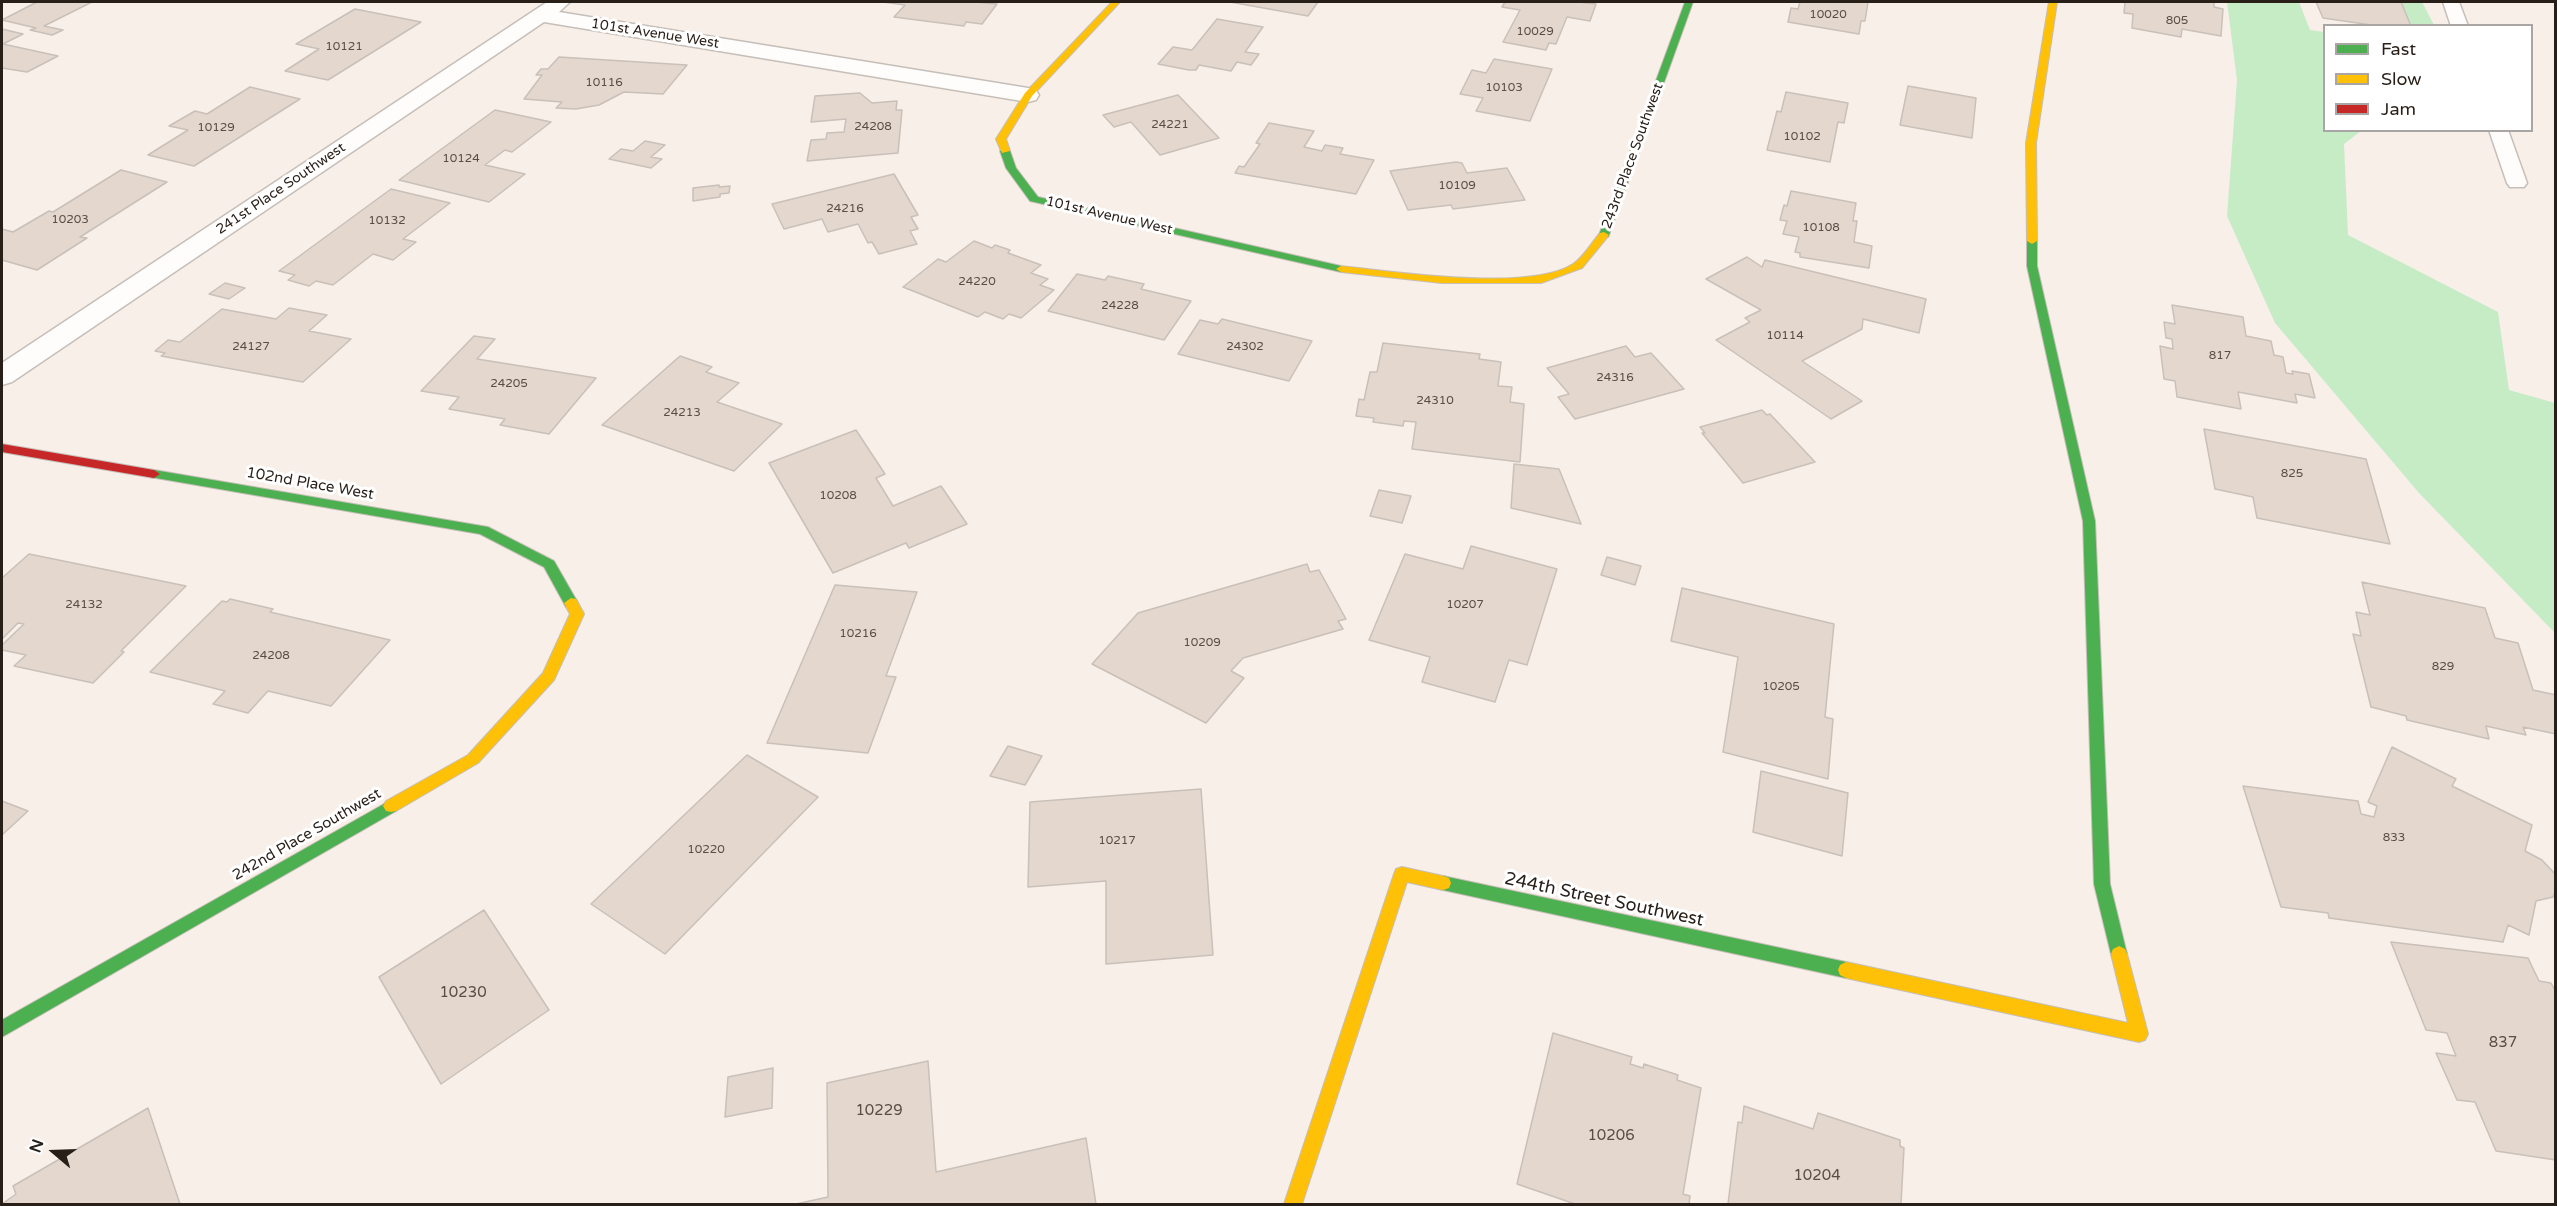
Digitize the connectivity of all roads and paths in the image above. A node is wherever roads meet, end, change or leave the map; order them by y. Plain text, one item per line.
1 (1116, 2) edge
2 (1689, 2) edge
3 (2053, 2) edge
4 (2451, 2) edge
5 (550, 8) edge
6 (2459, 24) edge
7 (1028, 95) junction
8 (2499, 132) edge
9 (2517, 183) dead end
10 (1541, 280) joint
11 (2, 376) edge
12 (2, 448) edge
13 (577, 614) joint
14 (2, 1029) edge
15 (1293, 1204) edge

1 - 7 street
2 - 10 street, 243rd Place Southwest
3 - 15 street, 244th Street Southwest
4 - 6 lane
5 - 7 street, 101st Avenue West
5 - 11 street, 241st Place Southwest
7 - 10 street, 101st Avenue West
8 - 9 lane
12 - 13 street, 102nd Place West
13 - 14 street, 242nd Place Southwest

